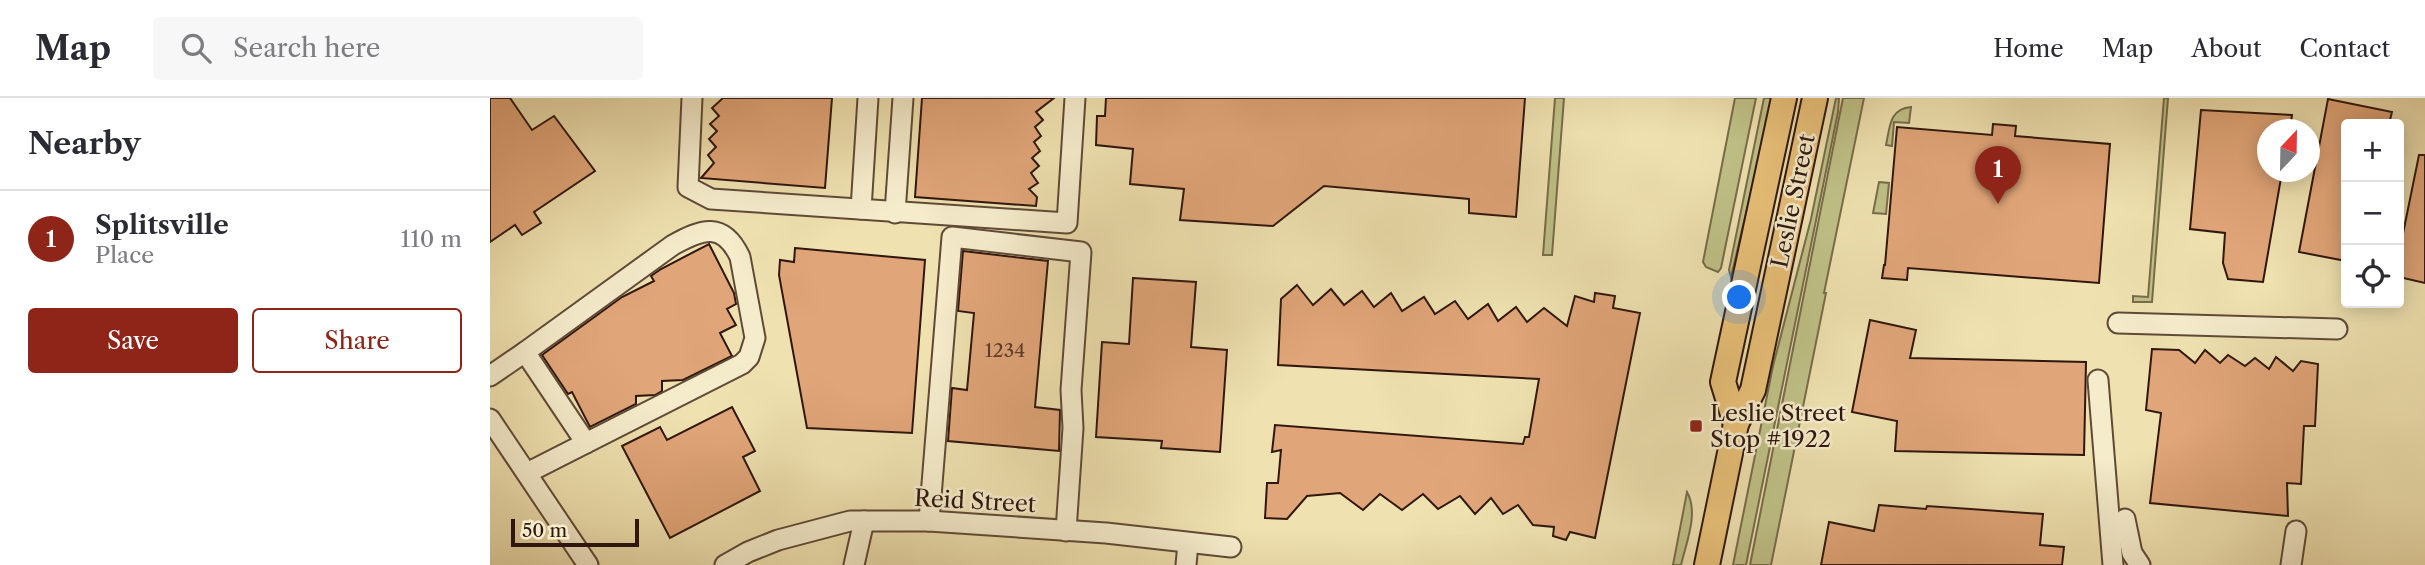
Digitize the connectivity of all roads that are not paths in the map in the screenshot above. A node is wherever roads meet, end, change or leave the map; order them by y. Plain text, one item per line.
1 (692, 98) edge
2 (868, 98) edge
3 (903, 98) edge
4 (1075, 98) edge
5 (1784, 98) edge
6 (1815, 98) edge
7 (861, 209) junction
8 (895, 213) junction
9 (2118, 323) dead end
10 (2337, 329) dead end
11 (525, 352) junction
12 (490, 376) edge
13 (2098, 380) dead end
14 (490, 419) edge
15 (1736, 424) junction
16 (586, 443) junction
17 (527, 473) junction
18 (2125, 519) dead end
19 (864, 521) junction
20 (929, 521) junction
21 (1066, 531) junction
22 (2296, 531) dead end
23 (1188, 543) junction
24 (1231, 547) dead end
25 (588, 565) edge
26 (724, 565) edge
27 (854, 565) edge
28 (1186, 565) edge
29 (1707, 565) edge
30 (2113, 565) edge
31 (2140, 565) edge
32 (2291, 565) edge

1 - 7 street
2 - 7 street
3 - 8 street
4 - 8 street
5 - 15 main road, Leslie Street
6 - 15 main road, Leslie Street
7 - 8 street
9 - 10 street
11 - 12 street
11 - 16 street
11 - 16 street
13 - 30 street
14 - 17 street
15 - 29 main road, Leslie Street
16 - 17 street
17 - 25 street
18 - 31 street
19 - 20 street, Reid Street
19 - 26 street, Reid Street
19 - 27 street
20 - 21 street, Reid Street
20 - 21 street
21 - 23 street, Reid Street
22 - 32 street
23 - 24 street, Reid Street
23 - 28 street

